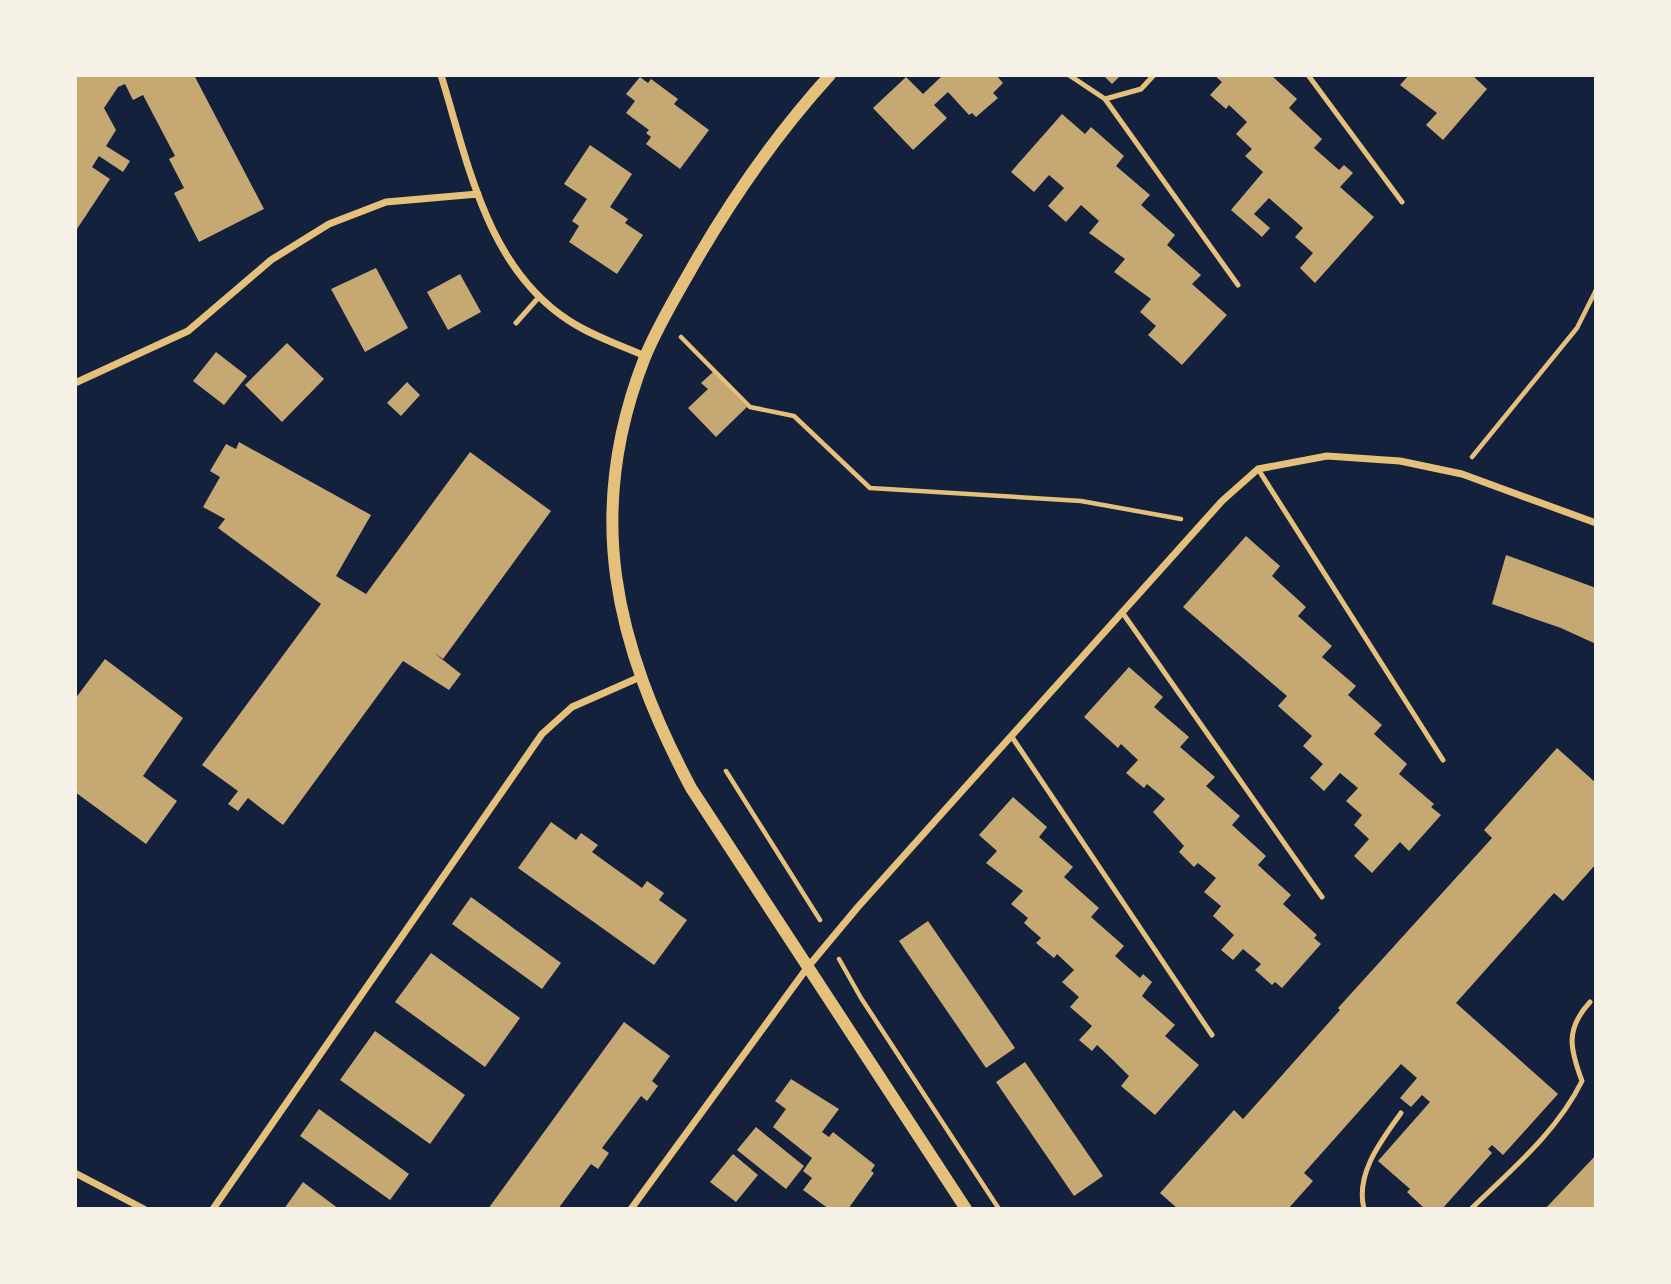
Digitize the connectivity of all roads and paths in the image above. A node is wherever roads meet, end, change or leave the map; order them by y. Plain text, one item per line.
1 (441, 75) edge
2 (830, 75) edge
3 (1069, 75) edge
4 (1154, 75) edge
5 (1308, 75) edge
6 (1105, 99) junction
7 (478, 194) junction
8 (1402, 202) dead end
9 (1238, 285) dead end
10 (1596, 290) edge
11 (539, 297) junction
12 (516, 323) dead end
13 (661, 324) junction
14 (645, 356) junction
15 (75, 383) edge
16 (1258, 469) junction
17 (1462, 474) junction
18 (1203, 523) junction
19 (1596, 523) edge
20 (1122, 612) junction
21 (640, 677) junction
22 (1012, 737) junction
23 (1443, 760) dead end
24 (726, 771) dead end
25 (1322, 897) dead end
26 (830, 940) junction
27 (807, 968) junction
28 (1590, 1002) dead end
29 (1212, 1035) dead end
30 (1401, 1113) dead end
31 (75, 1173) edge
32 (144, 1209) edge
33 (214, 1209) edge
34 (631, 1209) edge
35 (966, 1209) edge
36 (999, 1209) edge
37 (1364, 1209) edge
38 (1471, 1209) edge

1 - 7 street
2 - 13 street
3 - 6 lane
4 - 6 lane
5 - 8 lane
6 - 9 lane
7 - 11 street
7 - 15 street
10 - 17 path
11 - 12 lane
11 - 14 street
13 - 14 street
13 - 18 path
14 - 21 street
16 - 17 street
16 - 18 street
16 - 23 lane
17 - 19 street
18 - 20 street
20 - 22 street
20 - 25 lane
21 - 27 street
21 - 33 street
22 - 26 street
22 - 29 lane
24 - 26 path
26 - 27 street
26 - 36 path
27 - 34 street
27 - 35 street
28 - 38 lane
30 - 37 lane
31 - 32 street

